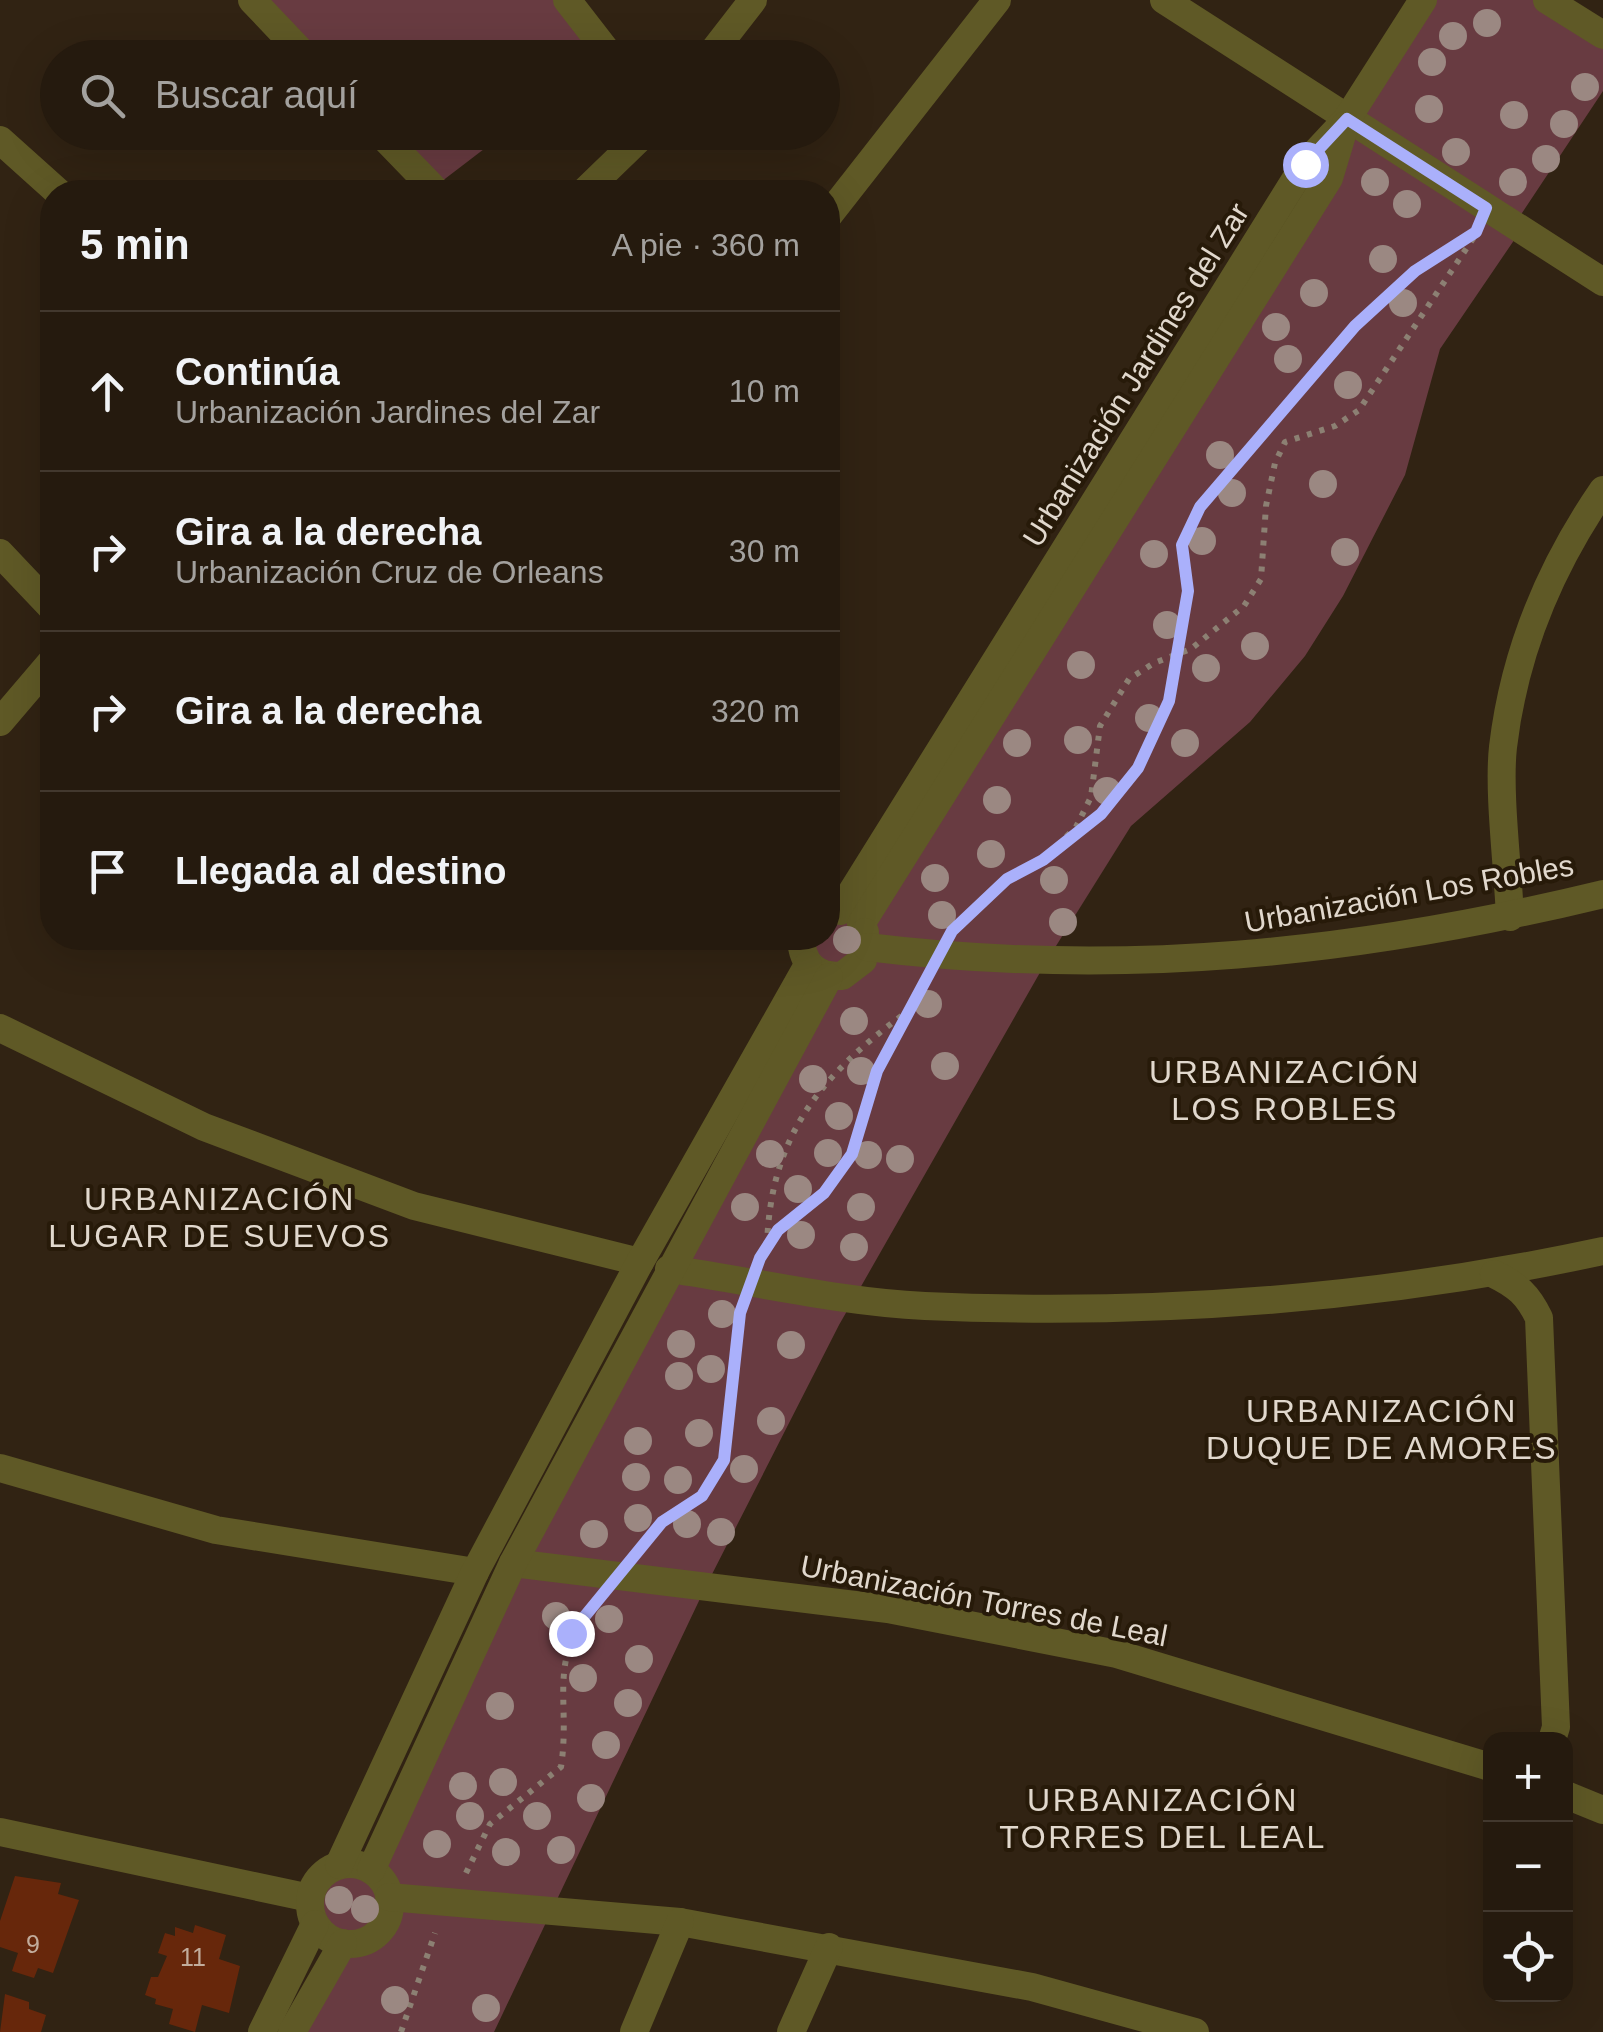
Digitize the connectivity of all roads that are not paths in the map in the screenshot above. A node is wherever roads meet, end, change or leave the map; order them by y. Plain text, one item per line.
1 (252, 0) edge
2 (567, 0) edge
3 (753, 0) edge
4 (996, 0) edge
5 (1164, 0) edge
6 (1423, 0) edge
7 (1547, 0) edge
8 (1603, 35) edge
9 (290, 40) edge
10 (598, 40) edge
11 (722, 40) edge
12 (1347, 119) junction
13 (0, 140) edge
14 (396, 150) edge
15 (627, 150) edge
16 (45, 180) edge
17 (425, 180) edge
18 (596, 180) edge
19 (840, 201) edge
20 (1603, 282) edge
21 (1603, 490) edge
22 (0, 553) edge
23 (40, 595) edge
24 (40, 676) edge
25 (0, 722) edge
26 (1603, 894) edge
27 (1510, 917) junction
28 (849, 923) edge
29 (813, 960) edge
30 (0, 1029) edge
31 (1603, 1250) edge
32 (640, 1262) junction
33 (669, 1269) junction
34 (1494, 1274) junction
35 (0, 1468) edge
36 (513, 1564) junction
37 (475, 1572) junction
38 (1554, 1732) edge
39 (1483, 1766) edge
40 (1573, 1798) edge
41 (1603, 1810) edge
42 (0, 1832) edge
43 (338, 1865) junction
44 (370, 1870) junction
45 (389, 1897) junction
46 (312, 1911) junction
47 (680, 1922) junction
48 (343, 1943) junction
49 (829, 1947) junction
50 (262, 2032) edge
51 (292, 2032) edge
52 (634, 2032) edge
53 (790, 2032) edge
54 (1195, 2032) edge

1 - 9 street
2 - 10 street
3 - 11 street
4 - 19 street
5 - 12 street
6 - 12 street, Urbanización Jardines del Zar
7 - 8 street
12 - 20 street
12 - 28 street, Urbanización Jardines del Zar
13 - 16 street
14 - 17 street
15 - 18 street
21 - 27 street
22 - 23 street
24 - 25 street
26 - 27 street, Urbanización Los Robles
27 - 28 street, Urbanización Los Robles
28 - 29 street, Urbanización Jardines del Zar
29 - 32 street
29 - 33 street
30 - 32 street
31 - 34 street
32 - 37 street
33 - 34 street
33 - 36 street
34 - 38 street
35 - 37 street
36 - 39 street, Urbanización Torres de Leal
36 - 44 street
37 - 43 street
40 - 41 street
42 - 46 street
43 - 44 street
43 - 46 street
44 - 45 street
45 - 47 street
45 - 48 street
46 - 48 street
46 - 50 street
47 - 49 street
47 - 52 street
48 - 51 street
49 - 53 street
49 - 54 street

